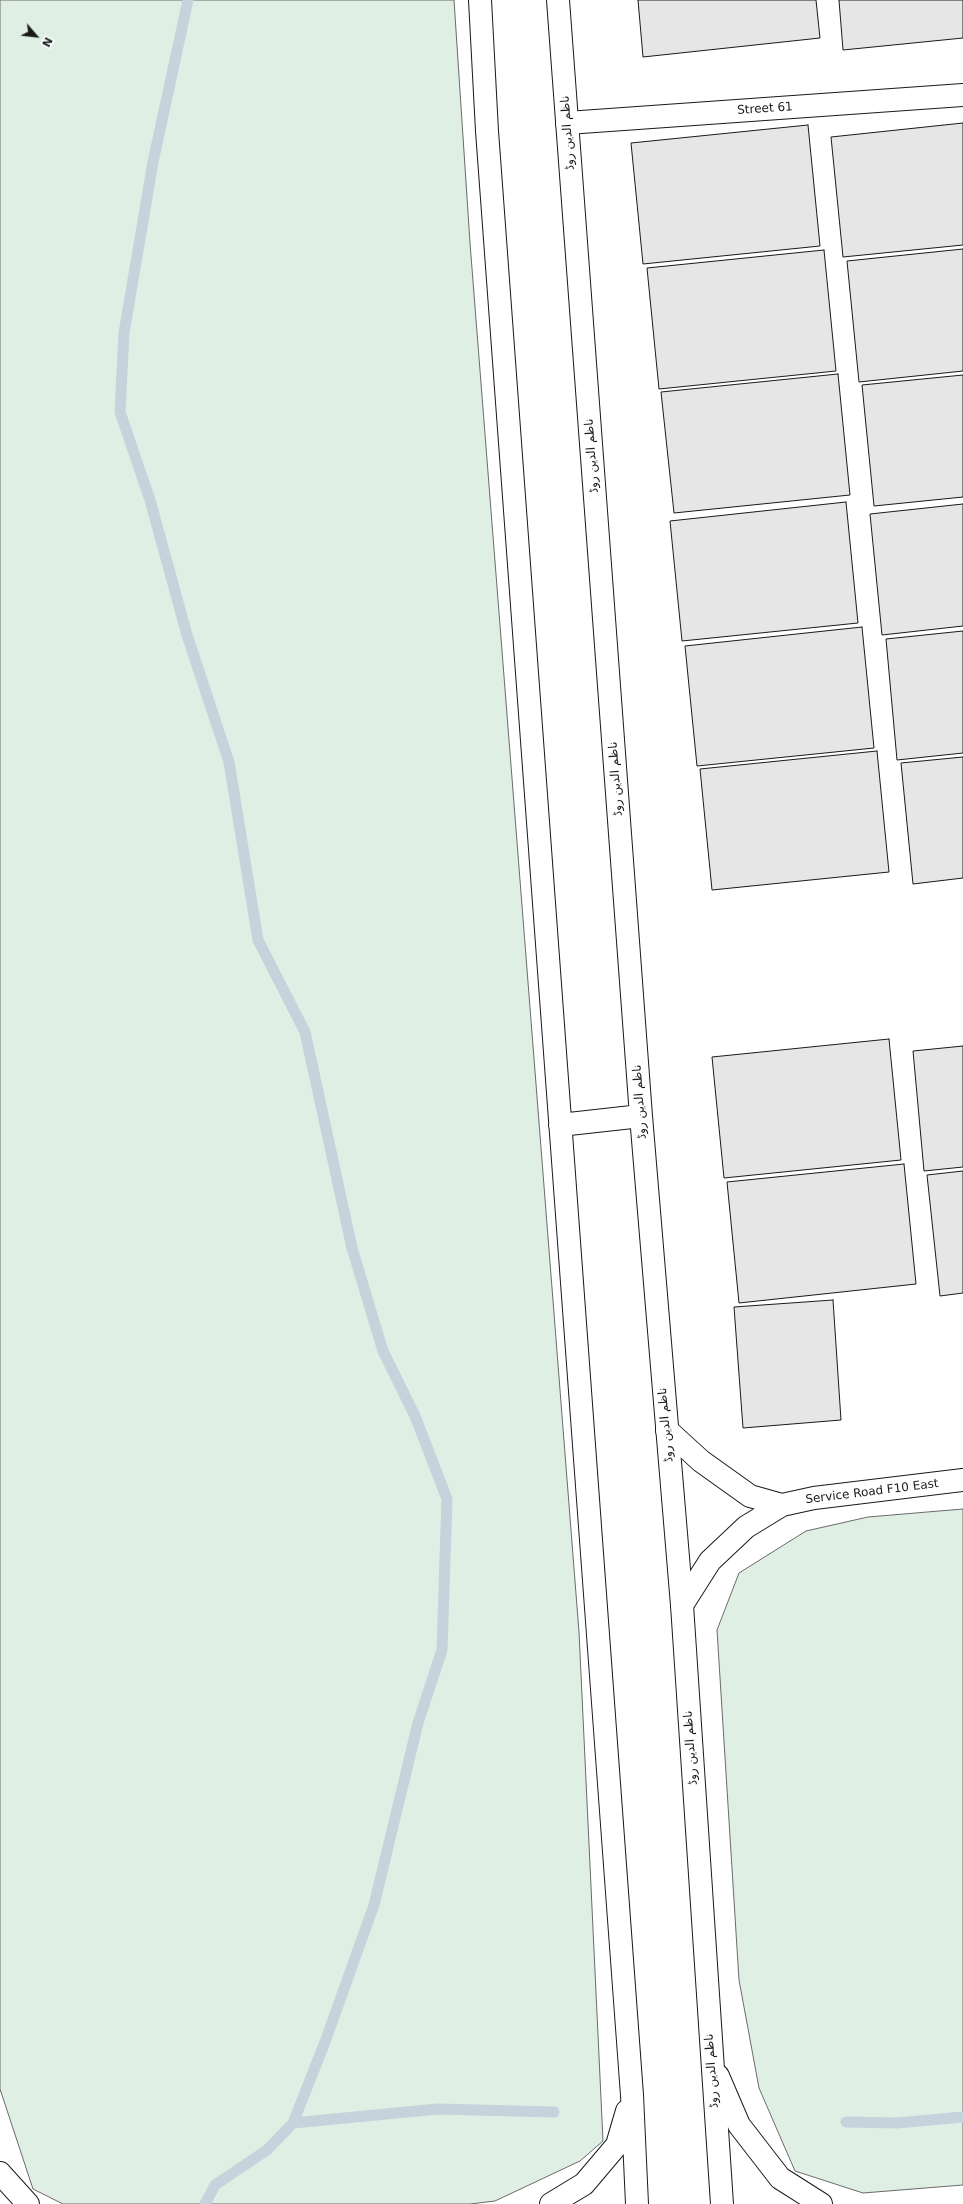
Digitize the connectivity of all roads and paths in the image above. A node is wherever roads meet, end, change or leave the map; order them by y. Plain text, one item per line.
1 (480, 0) edge
2 (558, 0) edge
3 (963, 95) edge
4 (568, 123) junction
5 (641, 1116) junction
6 (560, 1125) junction
7 (667, 1430) junction
8 (963, 1480) edge
9 (782, 1505) junction
10 (682, 1605) junction
11 (711, 2060) junction
12 (632, 2095) junction
13 (0, 2173) edge
14 (28, 2204) edge
15 (551, 2204) edge
16 (637, 2204) edge
17 (722, 2204) edge
18 (821, 2204) edge

1 - 6 main road
2 - 4 main road, ناظم الدین روڈ
3 - 4 main road, Street 61
4 - 5 main road, ناظم الدین روڈ
5 - 6 main road
5 - 7 main road, ناظم الدین روڈ
6 - 12 main road
7 - 9 main road, Service Road F10 East
7 - 10 main road, ناظم الدین روڈ
8 - 9 main road, Service Road F10 East
9 - 10 main road, Service Road F10 East
10 - 11 main road, ناظم الدین روڈ
11 - 17 main road, ناظم الدین روڈ
11 - 18 main road
12 - 15 main road
12 - 16 main road
13 - 14 main road

